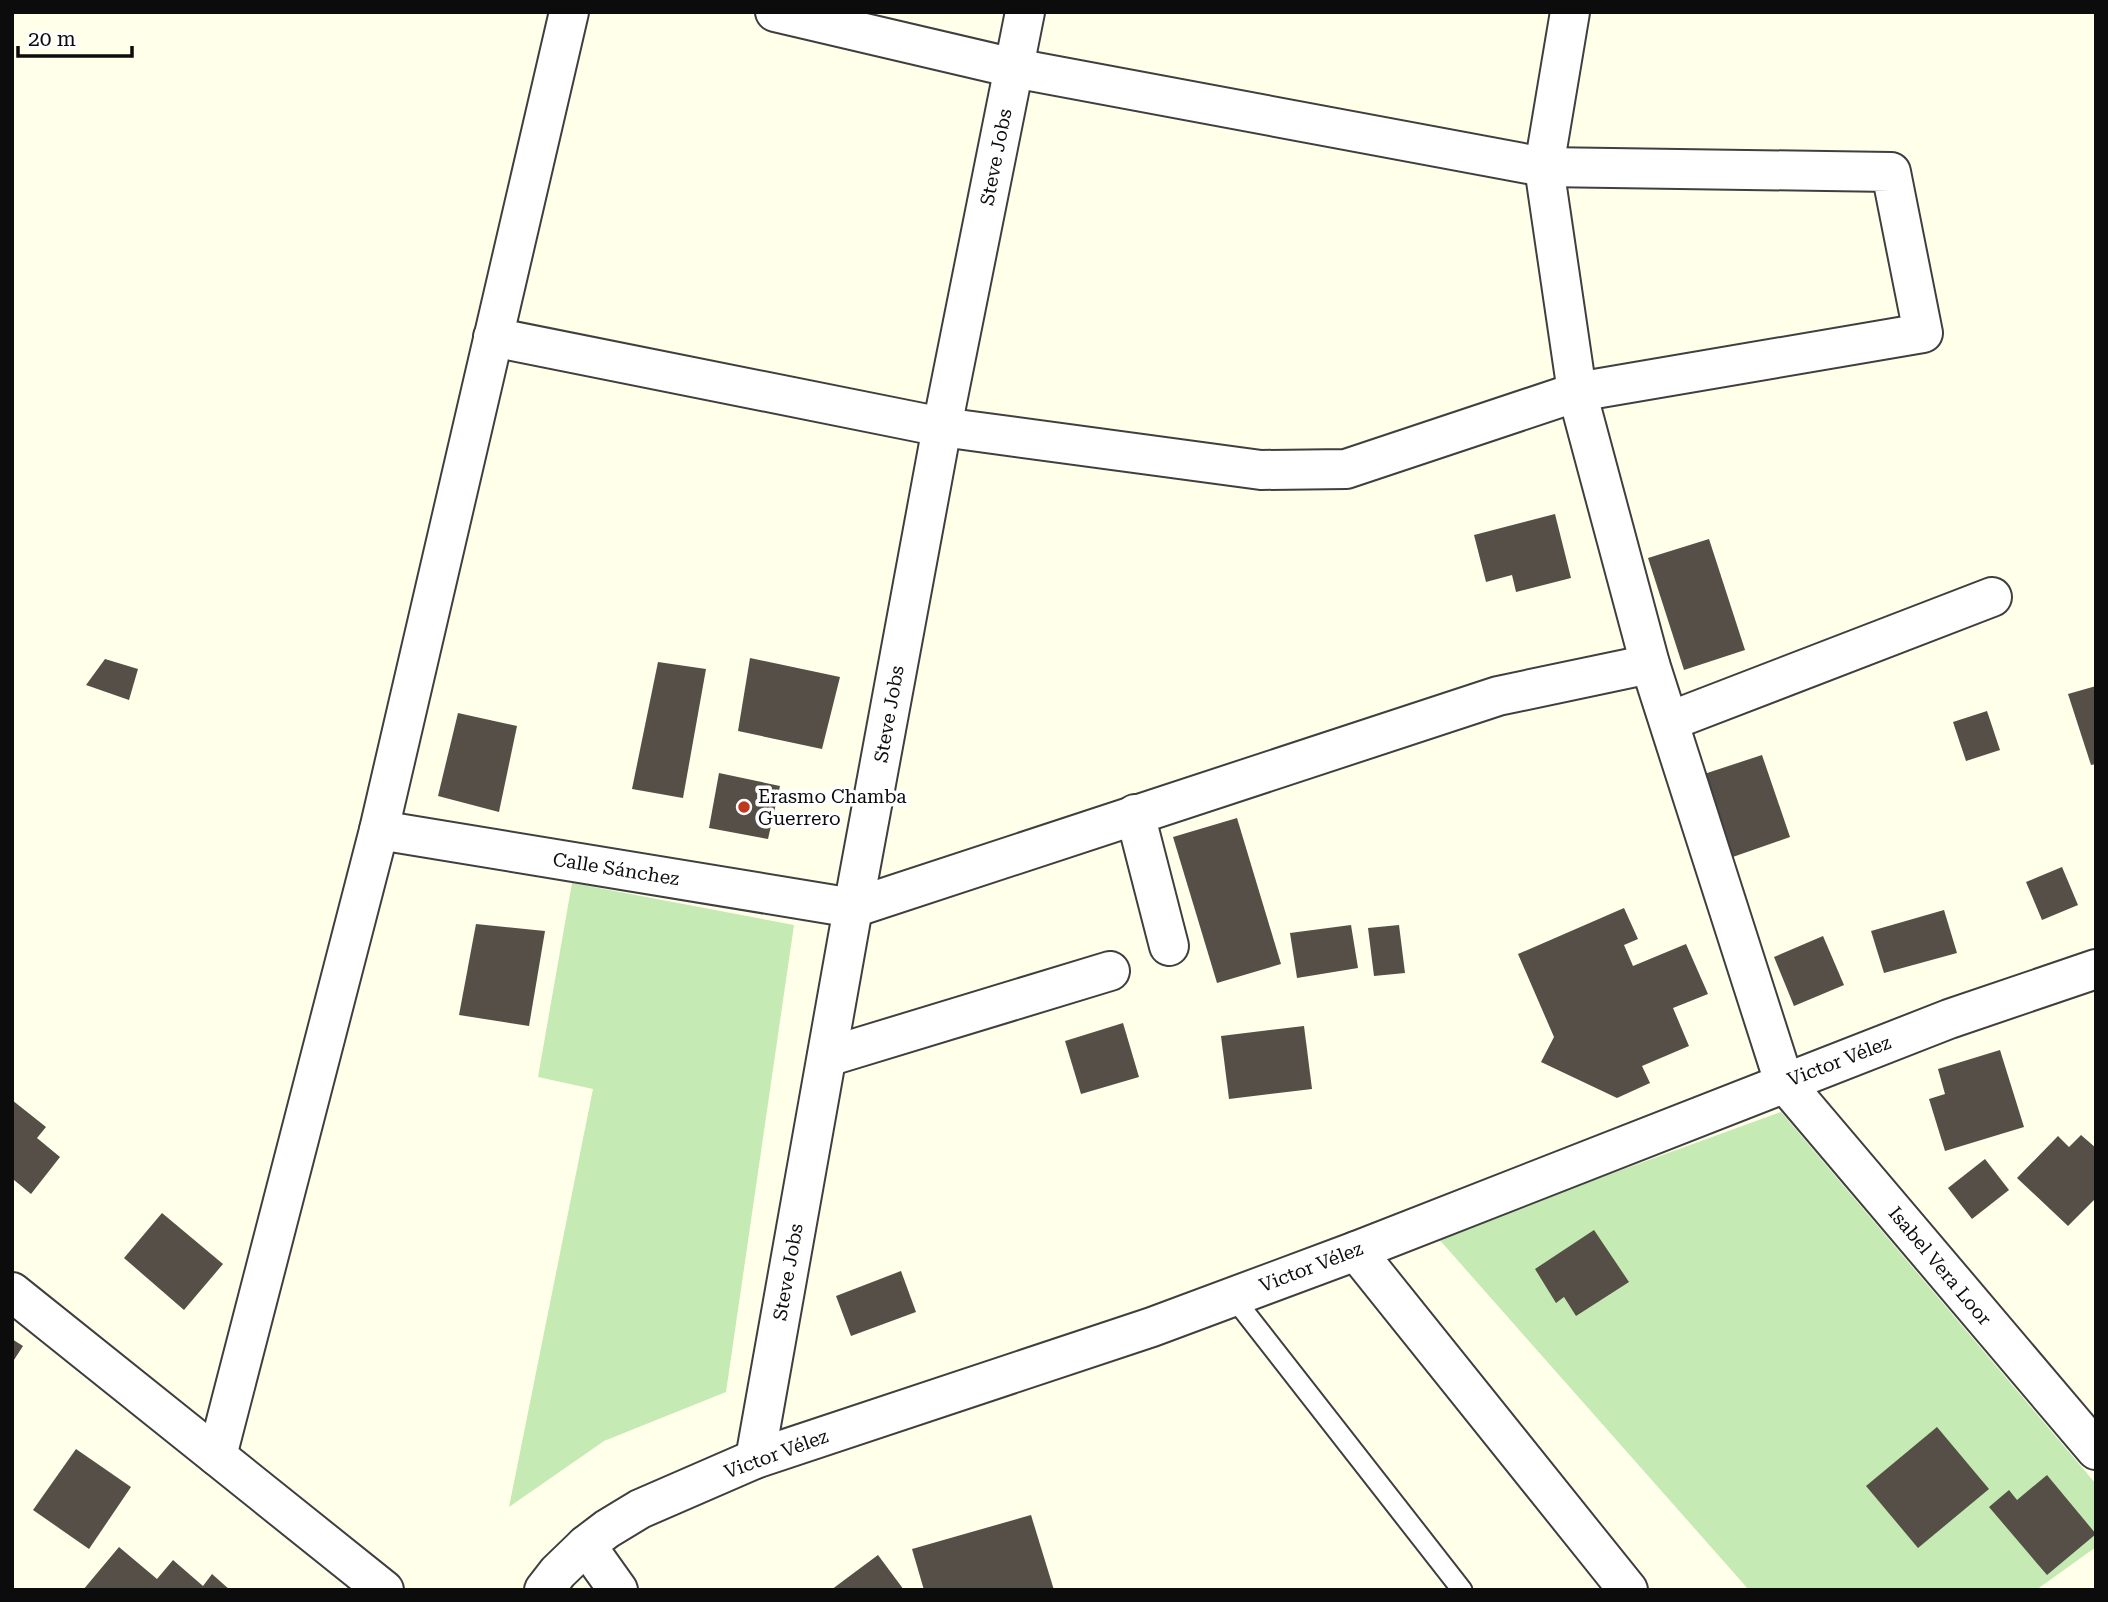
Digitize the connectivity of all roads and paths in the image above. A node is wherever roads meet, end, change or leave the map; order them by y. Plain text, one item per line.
1 (569, 12) edge
2 (775, 12) edge
3 (1025, 12) edge
4 (1570, 12) edge
5 (1014, 68) junction
6 (1544, 167) junction
7 (493, 337) junction
8 (1577, 392) junction
9 (942, 427) junction
10 (1992, 597) dead end
11 (1650, 664) junction
12 (1670, 721) junction
13 (1135, 814) junction
14 (379, 830) junction
15 (853, 908) junction
16 (1170, 946) dead end
17 (2096, 969) edge
18 (1110, 971) dead end
19 (827, 1057) junction
20 (1784, 1082) junction
21 (1356, 1251) junction
22 (12, 1292) edge
23 (1233, 1297) junction
24 (2096, 1450) edge
25 (217, 1456) junction
26 (755, 1459) junction
27 (586, 1545) junction
28 (384, 1590) edge
29 (544, 1590) edge
30 (618, 1590) edge
31 (1462, 1590) edge
32 (1628, 1590) edge

1 - 7 street
2 - 5 street
3 - 5 street, Steve Jobs
4 - 6 street
5 - 6 street
5 - 9 street, Steve Jobs
6 - 8 street
6 - 8 street
7 - 9 street
7 - 14 street
8 - 9 street
8 - 11 street
9 - 15 street, Steve Jobs
10 - 12 street
11 - 12 street
11 - 13 street
12 - 20 street
13 - 15 street
13 - 16 street
14 - 15 street, Calle Sánchez
14 - 25 street
15 - 19 street, Steve Jobs
17 - 20 street, Victor Vélez
18 - 19 street
19 - 26 street, Steve Jobs
20 - 21 street, Victor Vélez
20 - 24 street, Isabel Vera Loor
21 - 23 street, Victor Vélez
21 - 32 street
22 - 25 street
23 - 26 street, Victor Vélez
23 - 31 lane
25 - 28 street
26 - 27 street, Victor Vélez
27 - 29 street, Victor Vélez
27 - 30 street

